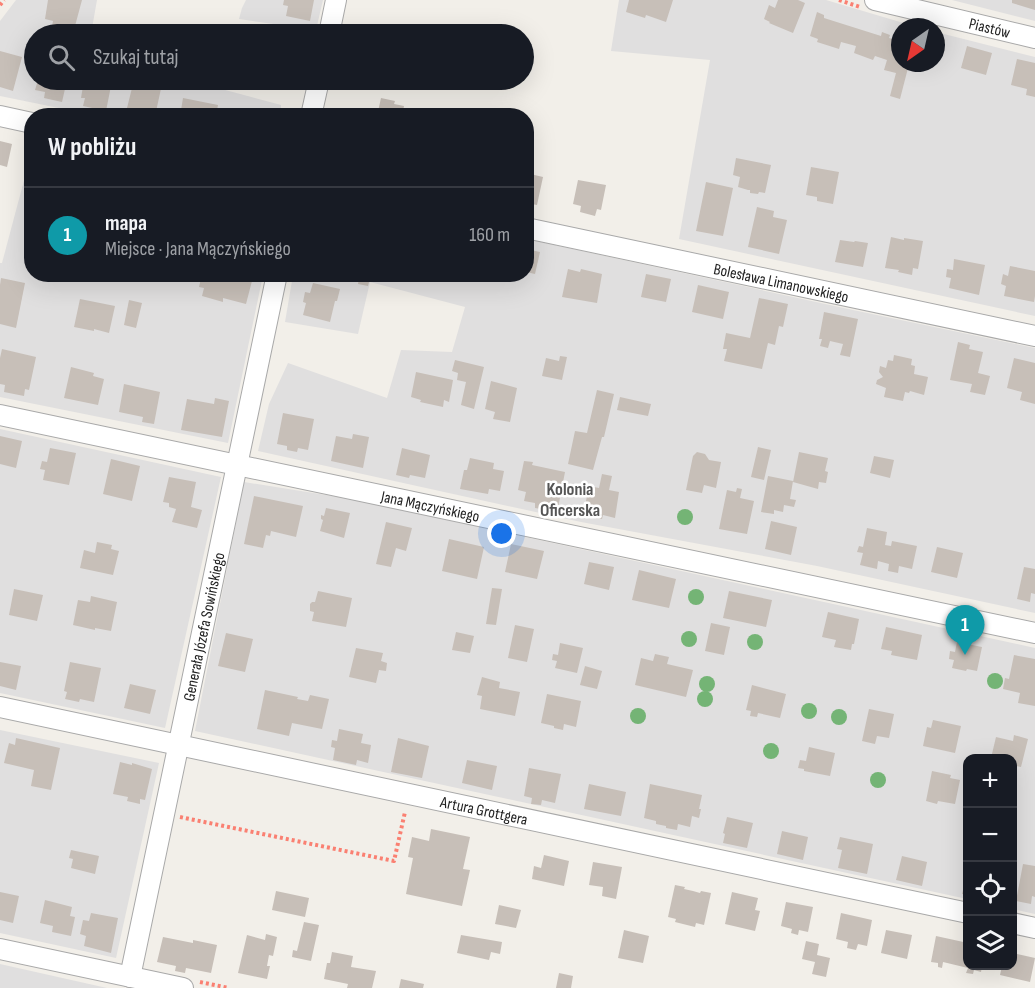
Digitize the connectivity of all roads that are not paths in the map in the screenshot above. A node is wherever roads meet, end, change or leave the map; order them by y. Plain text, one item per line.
1 (336, 0) edge
2 (875, 0) edge
3 (330, 24) edge
4 (1035, 38) edge
5 (317, 90) edge
6 (313, 108) edge
7 (0, 116) edge
8 (24, 121) edge
9 (534, 230) edge
10 (275, 282) edge
11 (1035, 336) edge
12 (0, 415) edge
13 (237, 465) junction
14 (1035, 633) edge
15 (0, 708) edge
16 (179, 745) junction
17 (963, 913) edge
18 (1017, 924) edge
19 (1035, 928) edge
20 (0, 949) edge
21 (130, 977) junction
22 (183, 988) edge

1 - 3 street
2 - 4 street, Piastów
5 - 6 street
7 - 8 street
9 - 11 street, Bolesława Limanowskiego
10 - 13 street, Generała Józefa Sowińskiego
12 - 13 street, Jana Mączyńskiego
13 - 14 street, Jana Mączyńskiego
13 - 16 street, Generała Józefa Sowińskiego
15 - 16 street, Artura Grottgera
16 - 17 street, Artura Grottgera
16 - 21 street, Generała Józefa Sowińskiego
18 - 19 street
20 - 21 street
21 - 22 street

